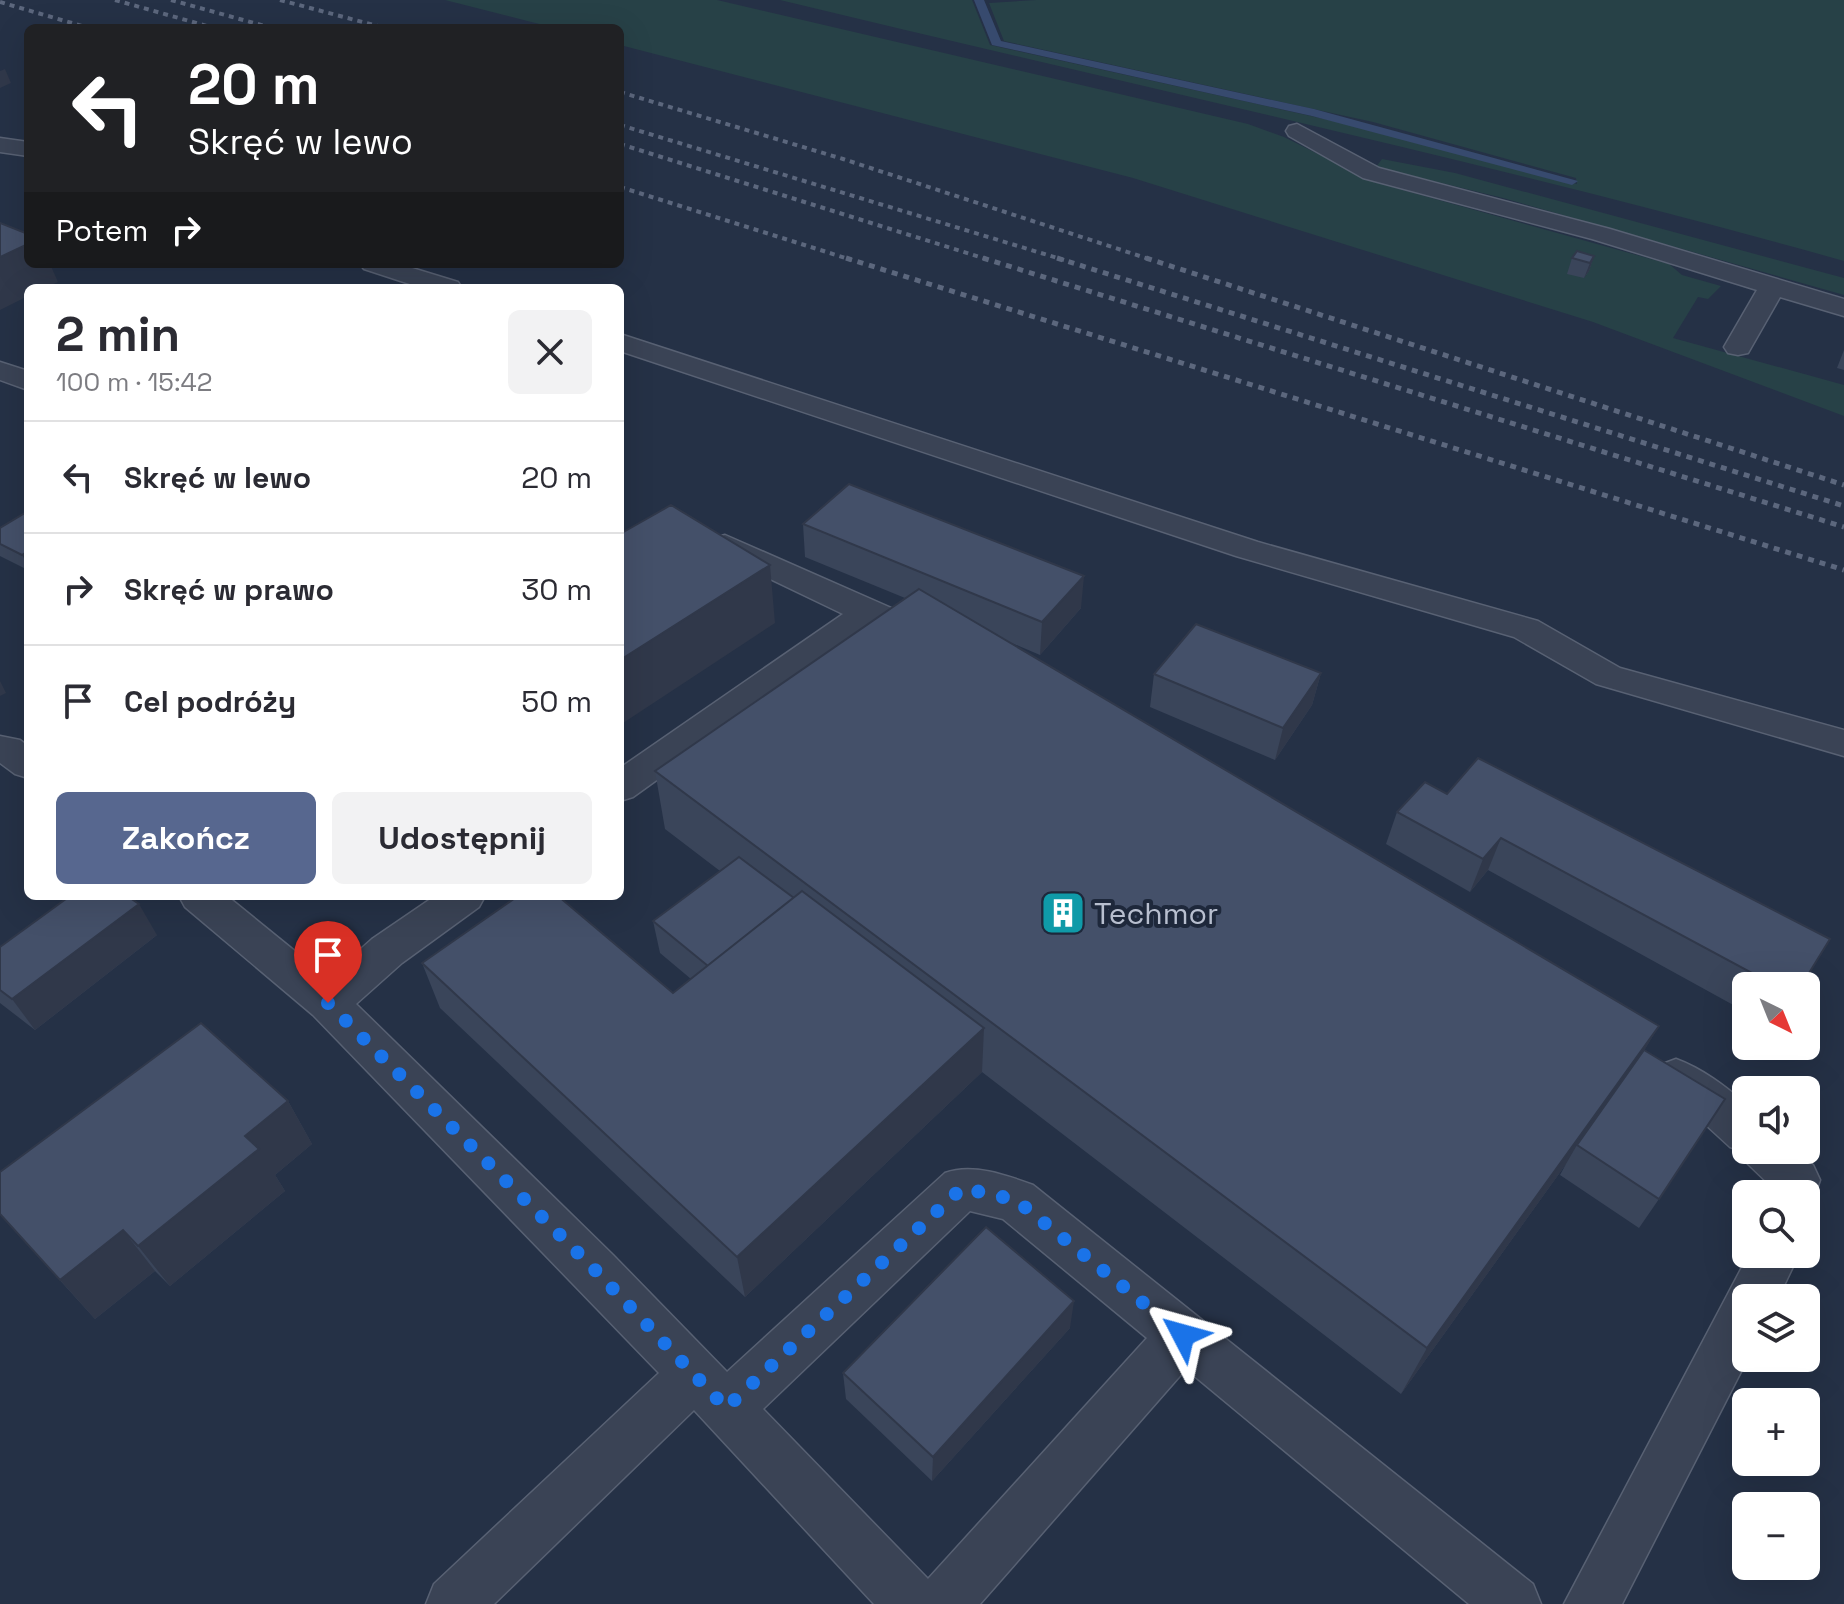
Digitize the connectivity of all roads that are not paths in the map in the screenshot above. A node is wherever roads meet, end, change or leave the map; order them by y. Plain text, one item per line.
1 (1297, 131) dead end
2 (0, 145) edge
3 (24, 148) edge
4 (386, 268) edge
5 (436, 284) edge
6 (1772, 287) junction
7 (1844, 308) edge
8 (624, 343) edge
9 (1738, 347) dead end
10 (0, 370) edge
11 (24, 379) edge
12 (687, 532) edge
13 (868, 612) junction
14 (960, 651) edge
15 (1844, 743) edge
16 (0, 749) edge
17 (24, 762) edge
18 (624, 784) edge
19 (204, 900) edge
20 (459, 900) edge
21 (328, 1003) junction
22 (1643, 1058) edge
23 (1732, 1120) edge
24 (1779, 1164) edge
25 (1797, 1180) edge
26 (1183, 1335) junction
27 (1732, 1337) edge
28 (710, 1391) junction
29 (454, 1604) edge
30 (913, 1604) edge
31 (943, 1604) edge
32 (1513, 1604) edge
33 (1592, 1604) edge

1 - 6 lane
2 - 3 lane
4 - 5 lane
6 - 7 lane
6 - 9 lane
8 - 15 lane
10 - 11 lane
12 - 13 lane
13 - 14 lane
13 - 18 lane
16 - 17 lane
19 - 21 lane
20 - 21 lane
21 - 28 lane
22 - 23 lane
24 - 25 lane
26 - 28 lane
26 - 31 lane
26 - 32 lane
27 - 33 lane
28 - 29 lane
28 - 30 lane

